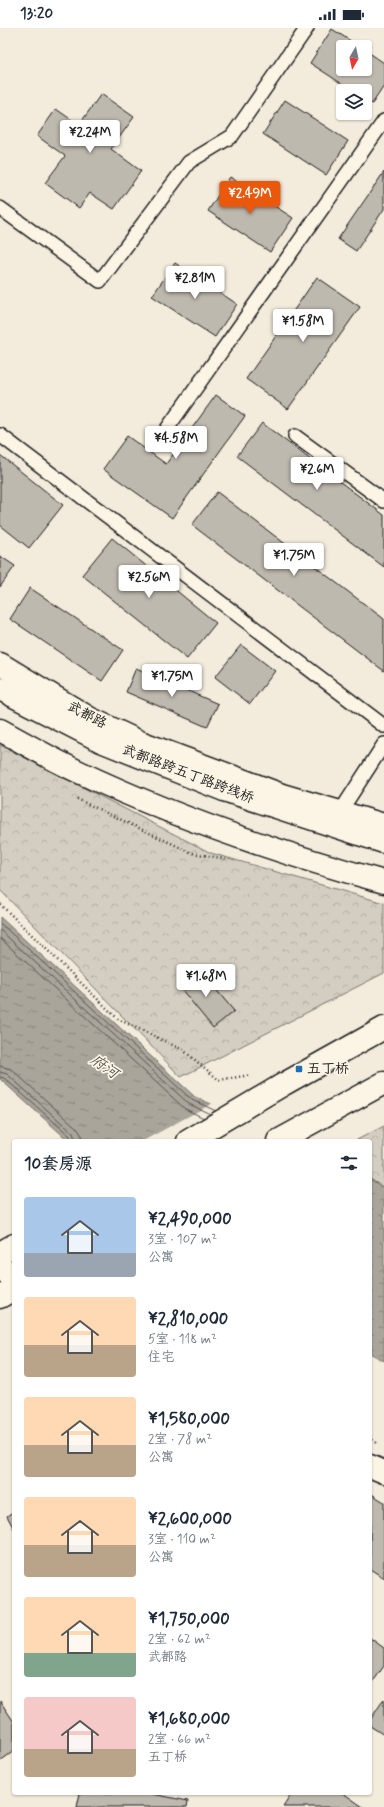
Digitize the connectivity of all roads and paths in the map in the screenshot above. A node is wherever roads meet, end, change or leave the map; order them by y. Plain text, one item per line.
1 (307, 28) edge
2 (384, 121) edge
3 (0, 208) edge
4 (0, 435) edge
5 (295, 436) dead end
6 (157, 443) dead end
7 (384, 501) edge
8 (0, 664) edge
9 (0, 689) edge
10 (384, 726) edge
11 (0, 730) edge
12 (384, 744) edge
13 (340, 812) junction
14 (384, 825) edge
15 (384, 842) edge
16 (384, 882) edge
17 (0, 904) edge
18 (384, 1028) edge
19 (255, 1074) dead end
20 (384, 1082) edge
21 (191, 1139) edge
22 (281, 1139) edge
23 (12, 1245) edge
24 (0, 1253) edge
25 (0, 1264) edge
26 (12, 1279) edge
27 (12, 1290) edge
28 (0, 1297) edge
29 (372, 1467) edge
30 (384, 1472) edge

1 - 3 lane
2 - 6 lane
4 - 10 lane
5 - 7 lane
8 - 13 street, 武都路
9 - 15 street, 武都路跨五丁路跨线桥
11 - 16 street
12 - 13 lane
13 - 14 street, 武都路
17 - 19 path
18 - 21 street
20 - 22 street
23 - 24 street
25 - 26 street
27 - 28 street
29 - 30 street

